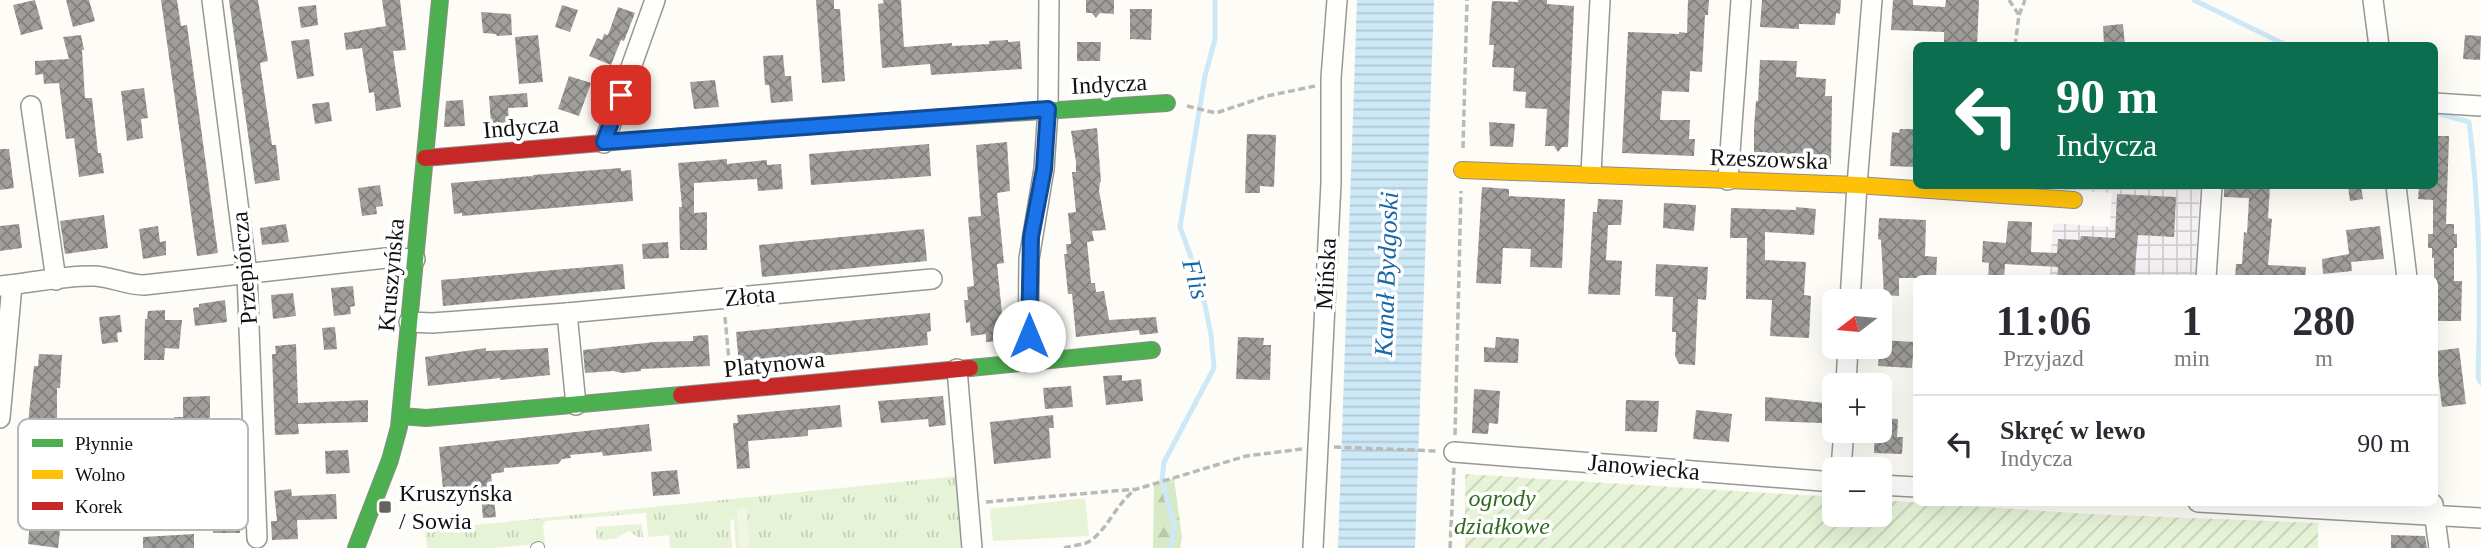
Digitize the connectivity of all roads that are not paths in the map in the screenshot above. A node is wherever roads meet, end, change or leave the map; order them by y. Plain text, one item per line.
1 (212, 0) edge
2 (440, 0) edge
3 (655, 0) edge
4 (1049, 0) edge
5 (1337, 0) edge
6 (1600, 0) edge
7 (1741, 0) edge
8 (1872, 0) edge
9 (2372, 0) edge
10 (2378, 42) edge
11 (1167, 103) dead end
12 (2438, 103) edge
13 (31, 106) dead end
14 (2481, 106) edge
15 (1048, 109) junction
16 (604, 142) junction
17 (425, 158) junction
18 (1462, 170) road end
19 (1591, 173) junction
20 (1728, 180) junction
21 (1857, 185) junction
22 (1913, 189) edge
23 (1915, 189) edge
24 (2212, 189) edge
25 (2396, 189) edge
26 (2074, 200) dead end
27 (415, 259) junction
28 (247, 274) junction
29 (2206, 275) edge
30 (2407, 275) edge
31 (932, 279) dead end
32 (56, 280) junction
33 (6, 285) edge
34 (1851, 289) edge
35 (567, 313) junction
36 (409, 322) junction
37 (1152, 350) dead end
38 (1028, 362) junction
39 (957, 369) junction
40 (576, 405) junction
41 (401, 416) junction
42 (0, 418) edge
43 (1454, 452) road end
44 (1822, 481) edge
45 (1892, 486) edge
46 (1913, 487) edge
47 (2355, 506) edge
48 (2433, 508) edge
49 (2481, 518) edge
50 (257, 538) dead end
51 (356, 548) edge
52 (972, 548) edge
53 (1313, 548) edge
54 (2439, 548) edge

1 - 28 street, Przepiórcza
2 - 17 street, Kruszyńska
3 - 16 street
4 - 15 street
5 - 53 street, Mińska
6 - 19 street
7 - 20 street
8 - 21 street
9 - 10 street
11 - 15 street, Indycza
12 - 14 street
13 - 32 street
15 - 16 street, Indycza
15 - 38 street
16 - 17 street, Indycza
17 - 27 street, Kruszyńska
18 - 19 street, Rzeszowska
19 - 20 street, Rzeszowska
20 - 21 street, Rzeszowska
21 - 22 street, Rzeszowska
21 - 34 street
23 - 26 street, Rzeszowska
24 - 29 street
25 - 30 street
27 - 28 street
27 - 36 street, Kruszyńska
28 - 32 street
28 - 50 street, Przepiórcza
31 - 35 street, Złota
32 - 33 street
33 - 42 street
35 - 36 street, Złota
35 - 40 street
36 - 41 street, Kruszyńska
37 - 38 street, Platynowa
38 - 39 street, Platynowa
39 - 40 street, Platynowa
39 - 52 street
40 - 41 street, Platynowa
41 - 51 street, Kruszyńska
43 - 44 street, Janowiecka
45 - 46 street
47 - 48 street
48 - 49 street
48 - 54 street

